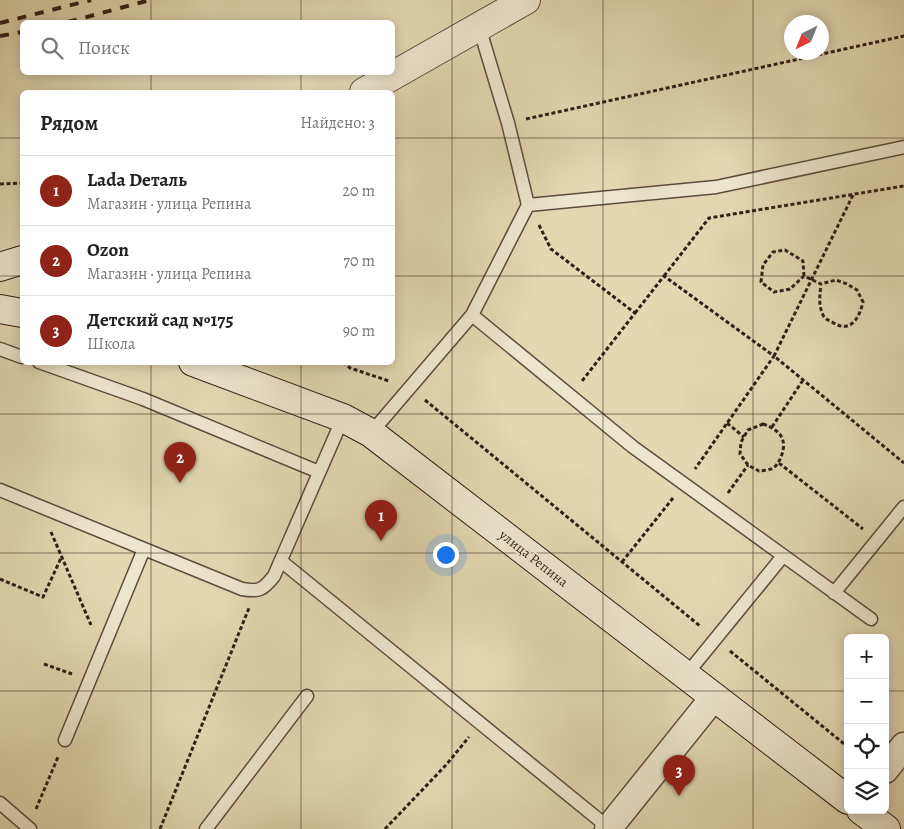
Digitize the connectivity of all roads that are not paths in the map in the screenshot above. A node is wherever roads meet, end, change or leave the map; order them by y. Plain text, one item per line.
1 (526, 0) edge
2 (477, 28) junction
3 (395, 74) edge
4 (394, 75) edge
5 (368, 90) edge
6 (904, 147) edge
7 (528, 205) junction
8 (20, 261) edge
9 (0, 267) edge
10 (0, 309) edge
11 (20, 314) edge
12 (472, 315) junction
13 (0, 349) edge
14 (20, 356) edge
15 (47, 365) edge
16 (201, 365) edge
17 (343, 418) junction
18 (371, 433) junction
19 (320, 472) junction
20 (0, 490) edge
21 (904, 507) edge
22 (144, 549) junction
23 (784, 556) junction
24 (281, 561) junction
25 (834, 593) junction
26 (871, 619) dead end
27 (686, 675) junction
28 (307, 696) dead end
29 (714, 697) junction
30 (65, 740) road end
31 (904, 746) edge
32 (886, 769) edge
33 (844, 797) edge
34 (0, 803) edge
35 (866, 814) edge
36 (28, 828) edge
37 (609, 828) edge
38 (206, 829) edge
39 (886, 829) edge

1 - 2 main road
2 - 3 main road
2 - 7 lane
4 - 5 main road
6 - 7 lane
7 - 12 lane
8 - 9 main road
10 - 11 main road
12 - 18 lane
12 - 23 lane
13 - 14 lane
15 - 19 lane
16 - 17 main road, улица Репина
17 - 18 main road, улица Репина
17 - 19 lane
18 - 27 main road, улица Репина
19 - 24 lane
20 - 22 lane
21 - 25 lane
22 - 24 lane
22 - 30 lane
23 - 25 lane
23 - 27 lane
24 - 37 lane
25 - 26 lane
27 - 29 main road, улица Репина
28 - 38 lane
29 - 33 main road, улица Репина
29 - 37 street
31 - 32 street
34 - 36 lane
35 - 39 main road

